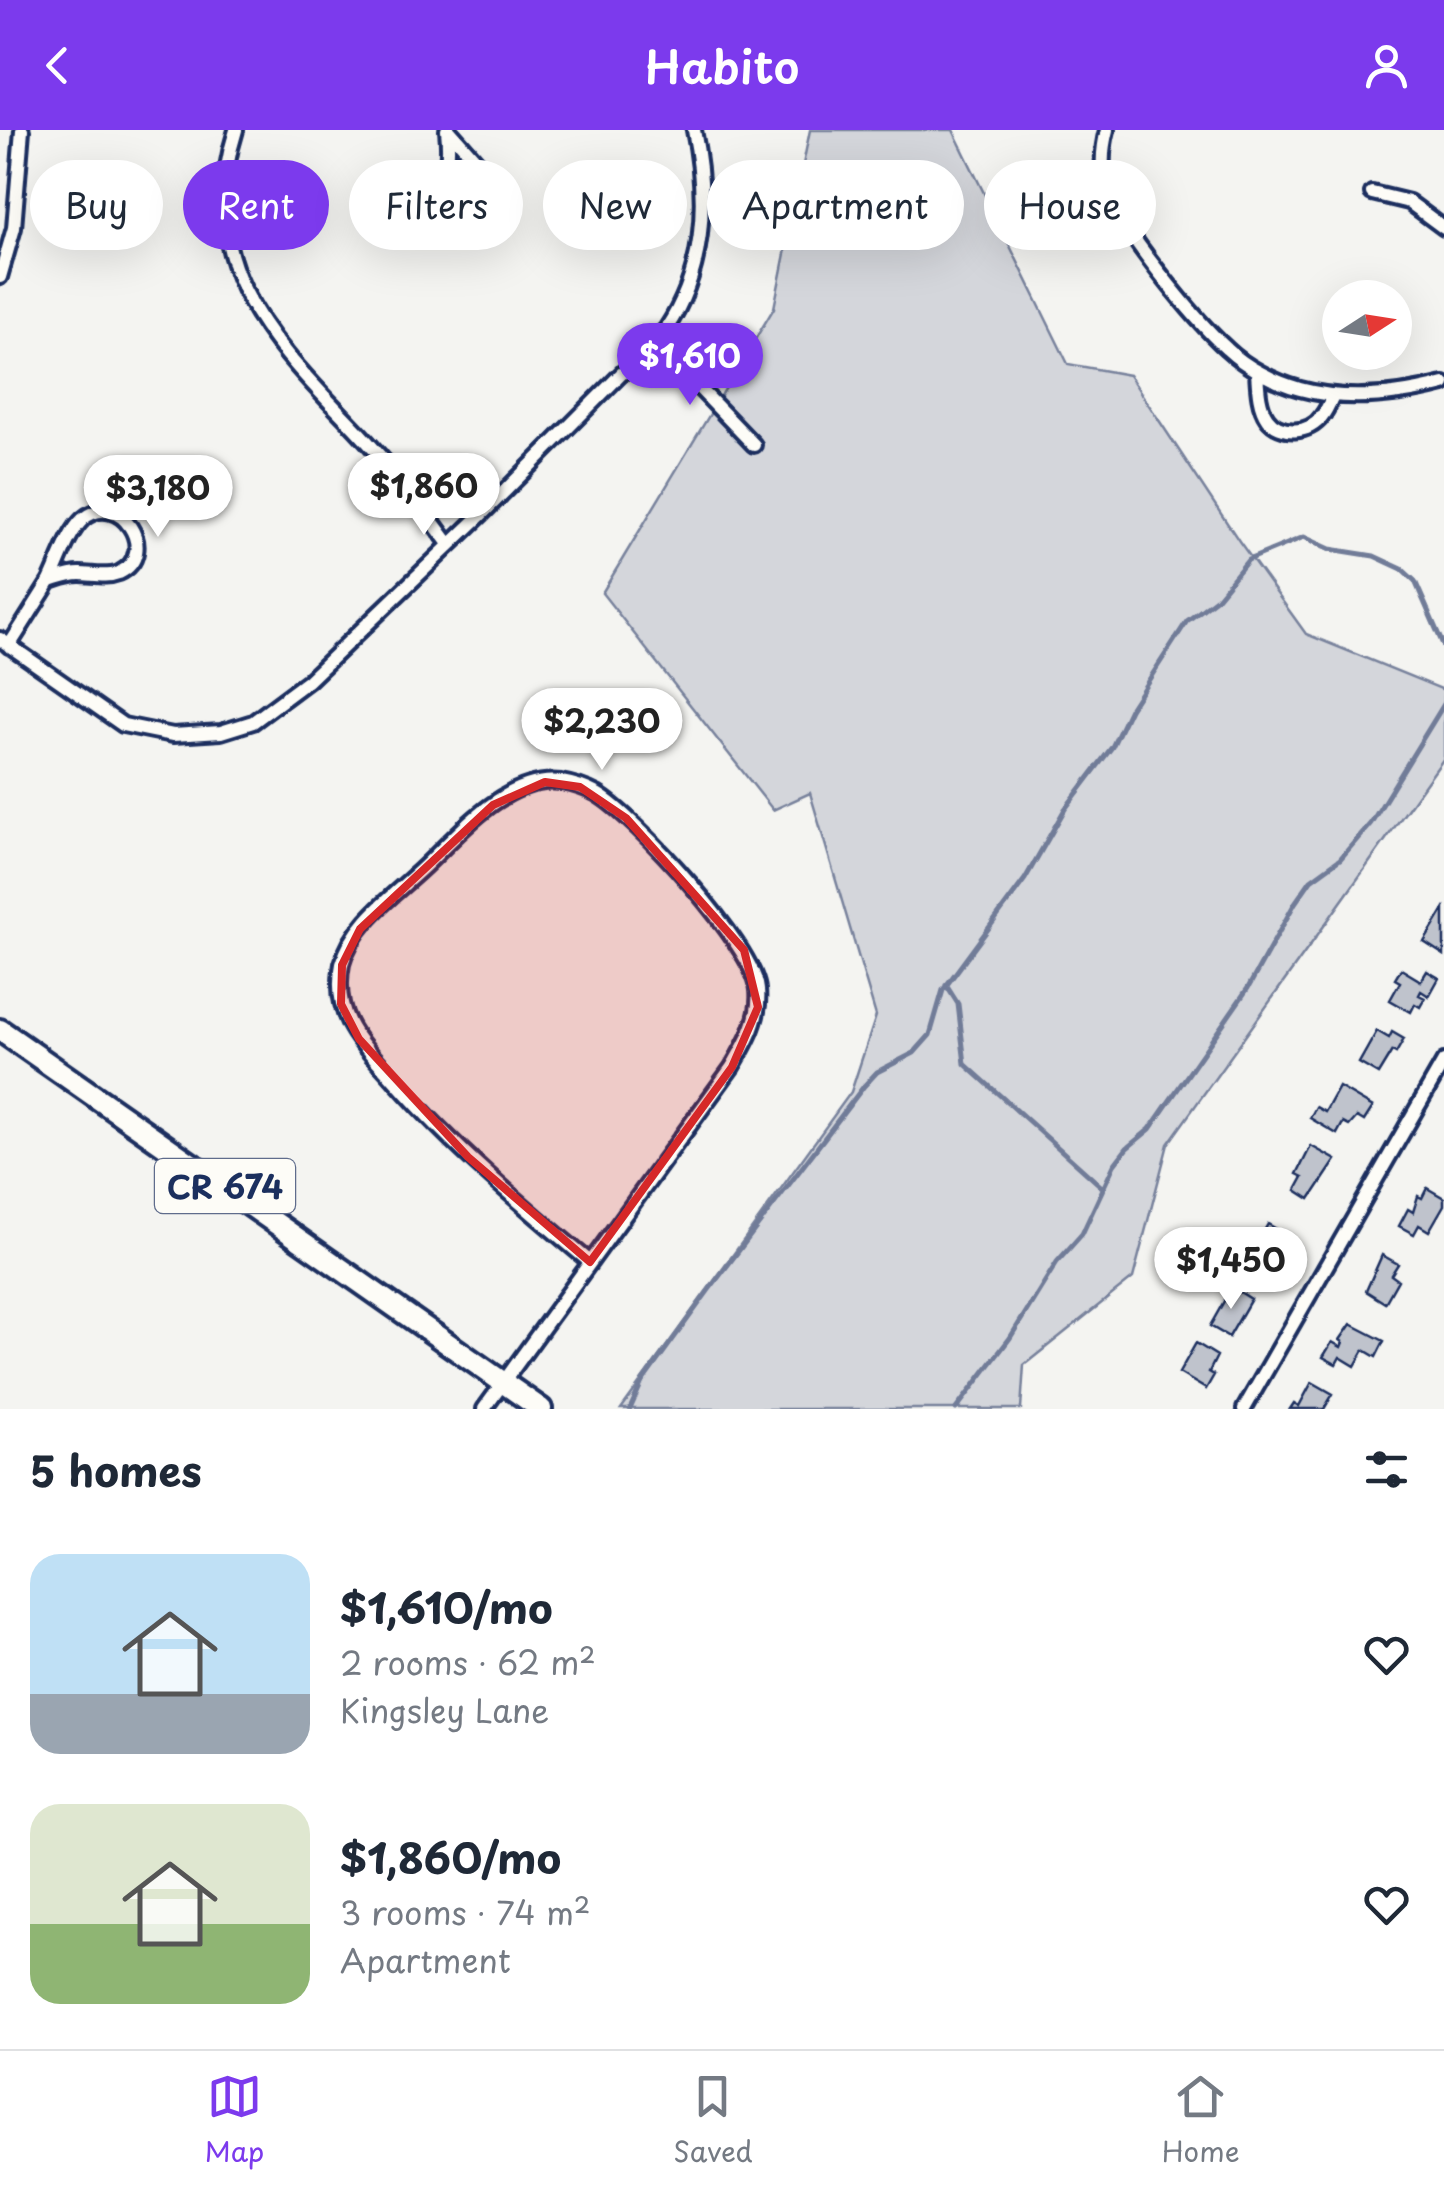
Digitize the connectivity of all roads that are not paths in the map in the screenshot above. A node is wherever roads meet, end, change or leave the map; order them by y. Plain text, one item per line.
1 (22, 130) edge
2 (236, 130) edge
3 (448, 130) edge
4 (694, 130) edge
5 (1107, 130) edge
6 (1372, 193) dead end
7 (1444, 228) edge
8 (0, 277) edge
9 (654, 342) junction
10 (1257, 371) junction
11 (1444, 384) edge
12 (1333, 395) junction
13 (754, 445) dead end
14 (449, 544) junction
15 (50, 581) junction
16 (5, 643) edge
17 (0, 1030) edge
18 (1444, 1061) edge
19 (590, 1262) junction
20 (503, 1382) junction
21 (484, 1409) edge
22 (542, 1409) edge
23 (1244, 1409) edge

1 - 8 street
2 - 14 street
3 - 3 street
4 - 9 street
5 - 10 street
6 - 7 street
9 - 13 street
9 - 14 street
10 - 12 street
10 - 12 street
11 - 12 street
14 - 16 street
15 - 15 street
15 - 16 street
17 - 20 main road, CR 674
18 - 23 street
19 - 19 street
19 - 20 street
20 - 21 street
20 - 22 main road, CR 674

